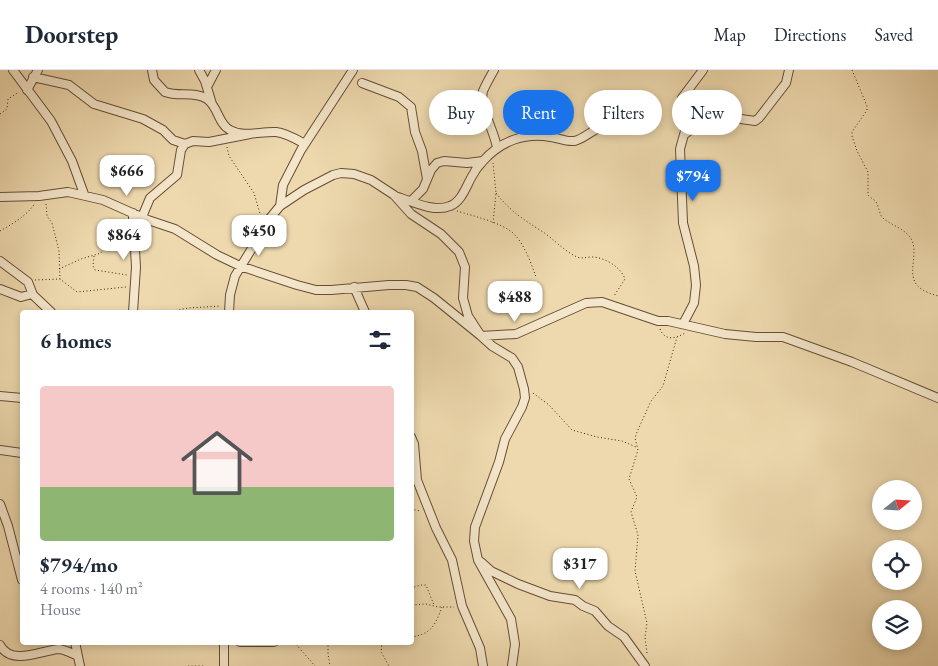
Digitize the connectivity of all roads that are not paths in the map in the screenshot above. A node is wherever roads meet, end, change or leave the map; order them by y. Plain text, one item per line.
1 (13, 70) edge
2 (152, 70) edge
3 (199, 70) edge
4 (216, 70) edge
5 (353, 70) edge
6 (494, 70) edge
7 (703, 70) edge
8 (789, 70) edge
9 (36, 74) edge
10 (362, 83) dead end
11 (26, 87) junction
12 (207, 87) junction
13 (688, 90) edge
14 (213, 106) junction
15 (742, 119) edge
16 (250, 134) junction
17 (586, 135) edge
18 (685, 135) edge
19 (184, 144) junction
20 (305, 144) junction
21 (495, 150) junction
22 (483, 161) junction
23 (427, 179) junction
24 (84, 194) junction
25 (394, 195) junction
26 (0, 197) edge
27 (411, 201) junction
28 (280, 206) junction
29 (133, 215) junction
30 (142, 217) junction
31 (0, 260) edge
32 (240, 266) junction
33 (354, 287) junction
34 (0, 289) edge
35 (32, 294) junction
36 (229, 309) edge
37 (49, 310) edge
38 (133, 310) edge
39 (364, 310) edge
40 (684, 324) junction
41 (481, 336) junction
42 (0, 396) edge
43 (20, 398) edge
44 (938, 398) edge
45 (0, 450) edge
46 (414, 450) edge
47 (20, 453) edge
48 (0, 504) edge
49 (478, 560) junction
50 (20, 572) edge
51 (0, 645) edge
52 (75, 645) edge
53 (224, 645) edge
54 (0, 654) edge
55 (12, 655) junction
56 (76, 656) junction
57 (646, 662) edge
58 (80, 666) edge
59 (224, 666) edge
60 (483, 666) edge
61 (512, 666) edge

1 - 11 street
2 - 14 street
3 - 12 street
4 - 12 street
5 - 20 street
6 - 21 street
7 - 13 street
8 - 15 street
9 - 11 street
9 - 19 street
10 - 23 street
11 - 24 street
12 - 14 street
14 - 16 street
16 - 19 street
16 - 20 street
17 - 21 street
18 - 40 street
19 - 30 street
20 - 28 street
21 - 22 street
22 - 23 street
22 - 27 street
23 - 27 street
24 - 26 street
24 - 29 street
25 - 27 street
25 - 28 street
25 - 41 street
28 - 32 street
29 - 30 street
29 - 38 street
30 - 32 street
31 - 35 street
32 - 33 street
32 - 36 street
33 - 39 street
33 - 41 street
34 - 35 street
35 - 37 street
40 - 41 street
40 - 44 street
41 - 49 street
42 - 43 street
45 - 47 street
46 - 60 street
48 - 50 street
49 - 57 street
49 - 61 street
51 - 55 street
52 - 56 street
53 - 59 street
54 - 55 street
55 - 56 street
56 - 58 street

